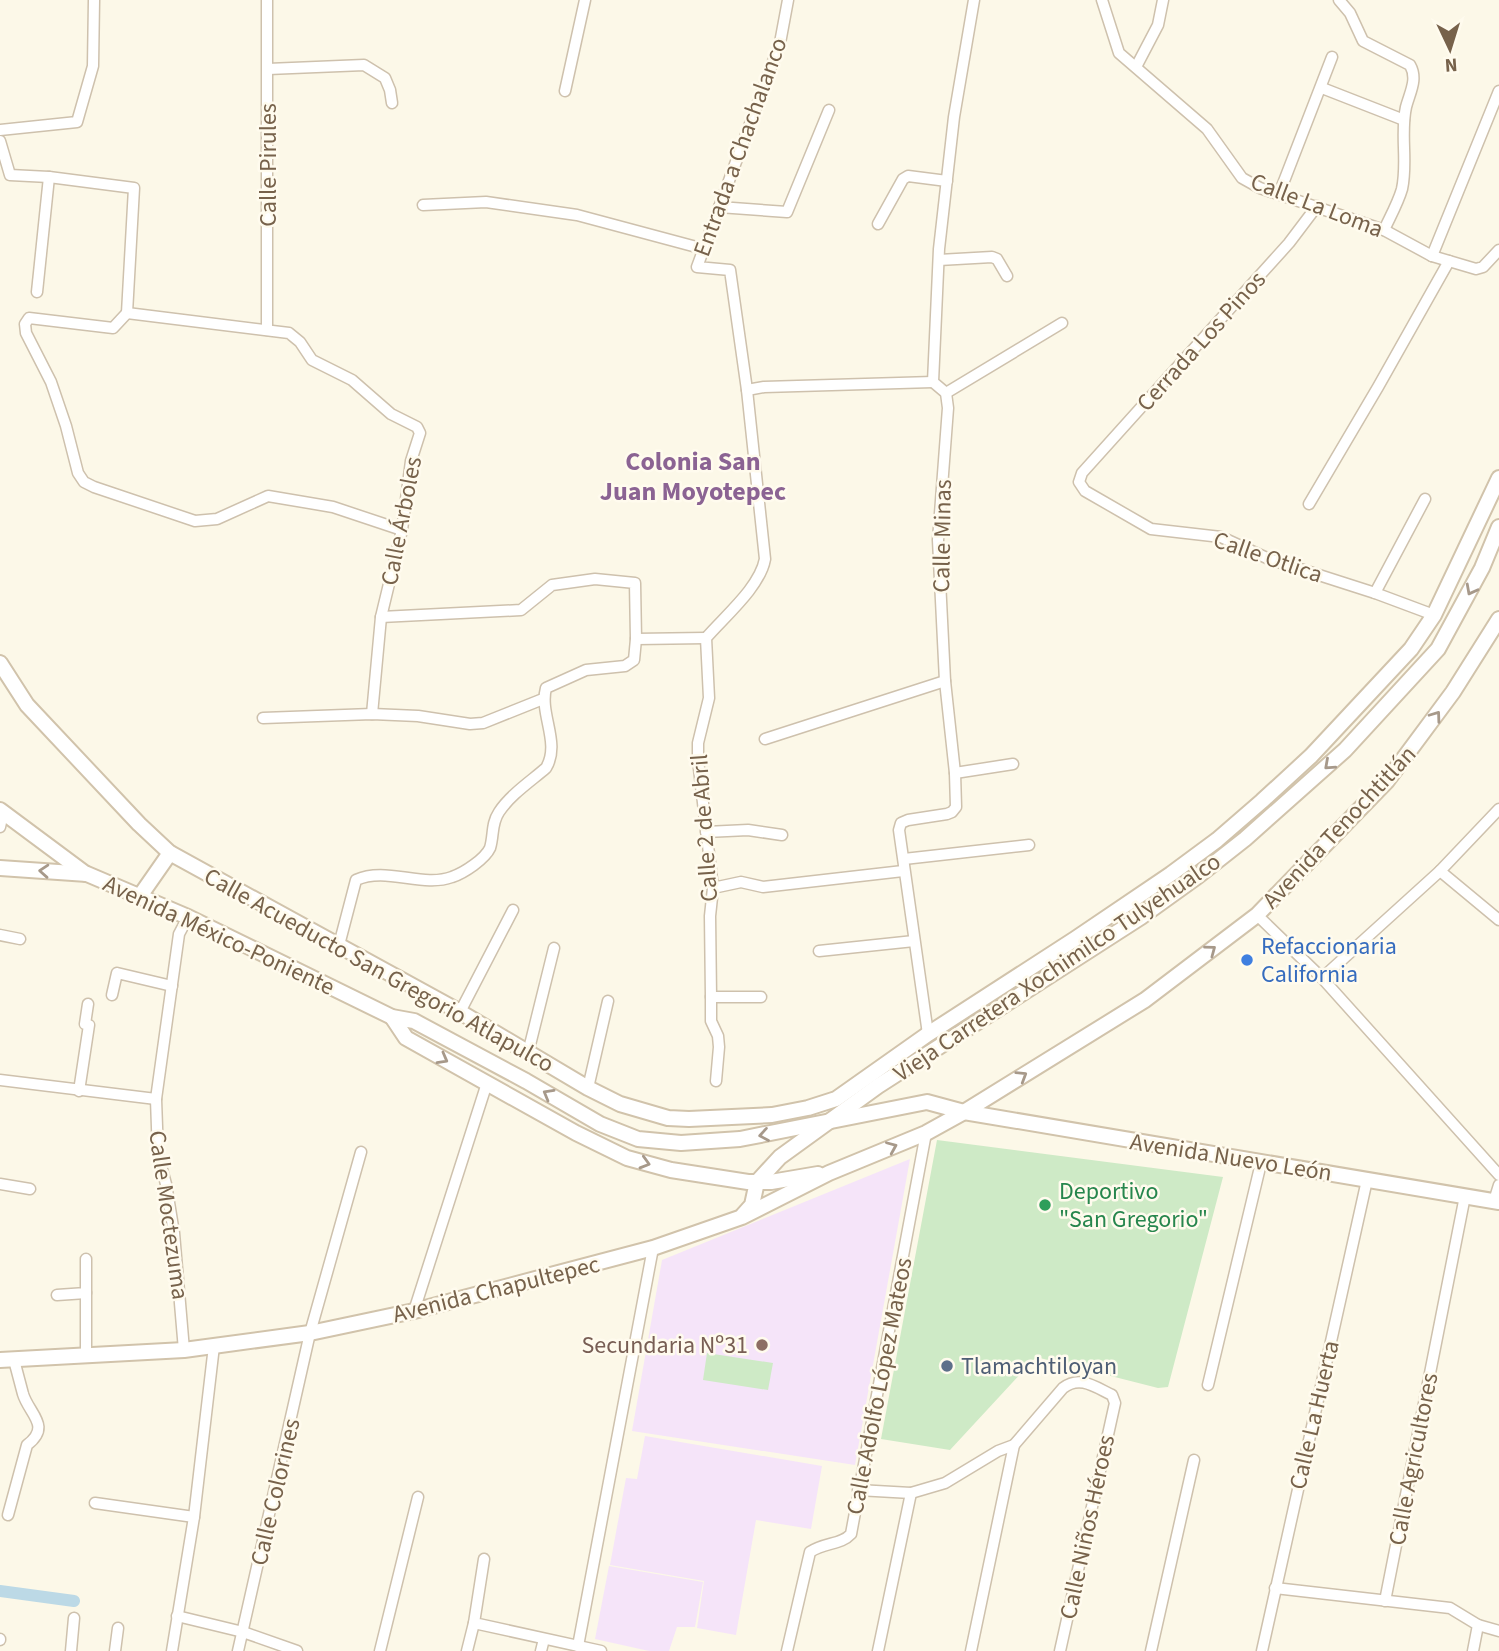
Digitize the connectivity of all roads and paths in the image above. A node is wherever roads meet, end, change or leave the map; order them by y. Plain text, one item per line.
1 (94, 0) edge
2 (267, 0) edge
3 (586, 0) edge
4 (788, 0) edge
5 (974, 0) edge
6 (1102, 0) edge
7 (1163, 0) edge
8 (1339, 0) edge
9 (1332, 57) dead end
10 (1136, 67) junction
11 (268, 69) junction
12 (1322, 88) junction
13 (565, 91) dead end
14 (1499, 91) edge
15 (391, 103) dead end
16 (829, 110) dead end
17 (1404, 120) junction
18 (0, 130) edge
19 (0, 141) edge
20 (48, 177) junction
21 (947, 181) junction
22 (1279, 194) junction
23 (423, 205) dead end
24 (1317, 206) junction
25 (719, 207) junction
26 (878, 224) dead end
27 (1384, 230) junction
28 (704, 249) junction
29 (1499, 250) edge
30 (1432, 256) junction
31 (939, 260) junction
32 (1449, 261) junction
33 (1007, 276) dead end
34 (37, 292) dead end
35 (127, 313) junction
36 (1062, 323) dead end
37 (267, 330) junction
38 (933, 382) junction
39 (747, 390) junction
40 (946, 393) junction
41 (1082, 473) joint
42 (1499, 478) edge
43 (1425, 499) dead end
44 (1309, 504) dead end
45 (1499, 527) edge
46 (402, 530) junction
47 (1375, 593) junction
48 (1434, 615) junction
49 (381, 617) junction
50 (1499, 619) edge
51 (706, 638) junction
52 (636, 639) junction
53 (0, 663) edge
54 (946, 681) junction
55 (543, 699) junction
56 (373, 714) junction
57 (263, 718) dead end
58 (765, 739) dead end
59 (1013, 764) dead end
60 (956, 773) junction
61 (1499, 809) edge
62 (1, 817) edge
63 (706, 832) junction
64 (782, 835) dead end
65 (1028, 845) dead end
66 (170, 853) junction
67 (904, 859) junction
68 (0, 868) edge
69 (903, 871) junction
70 (1440, 871) junction
71 (87, 874) junction
72 (713, 888) junction
73 (140, 896) junction
74 (513, 910) dead end
75 (1257, 915) junction
76 (188, 917) junction
77 (1499, 920) edge
78 (0, 935) edge
79 (20, 939) dead end
80 (914, 941) junction
81 (339, 945) junction
82 (554, 948) dead end
83 (819, 951) dead end
84 (1322, 978) junction
85 (172, 986) junction
86 (112, 995) dead end
87 (711, 997) junction
88 (761, 997) dead end
89 (608, 1001) dead end
90 (88, 1004) dead end
91 (460, 1012) junction
92 (391, 1017) junction
93 (928, 1034) junction
94 (528, 1053) junction
95 (0, 1080) edge
96 (716, 1081) dead end
97 (487, 1083) junction
98 (878, 1086) joint
99 (588, 1088) junction
100 (79, 1091) junction
101 (156, 1099) junction
102 (840, 1105) junction
103 (964, 1112) junction
104 (830, 1121) junction
105 (926, 1133) junction
106 (361, 1152) dead end
107 (1261, 1163) junction
108 (829, 1173) junction
109 (1499, 1175) edge
110 (1367, 1180) junction
111 (757, 1182) junction
112 (0, 1184) edge
113 (1499, 1185) edge
114 (30, 1189) dead end
115 (1465, 1196) junction
116 (1496, 1201) edge
117 (742, 1217) junction
118 (653, 1248) junction
119 (86, 1259) dead end
120 (86, 1293) junction
121 (57, 1296) dead end
122 (414, 1311) junction
123 (310, 1334) junction
124 (214, 1346) junction
125 (184, 1350) junction
126 (86, 1357) junction
127 (7, 1360) edge
128 (1208, 1385) dead end
129 (1014, 1444) junction
130 (1194, 1460) dead end
131 (858, 1490) junction
132 (911, 1493) junction
133 (418, 1497) dead end
134 (95, 1503) dead end
135 (8, 1515) dead end
136 (194, 1517) junction
137 (484, 1559) dead end
138 (1275, 1588) junction
139 (1385, 1601) junction
140 (177, 1616) junction
141 (74, 1618) dead end
142 (474, 1623) junction
143 (1478, 1625) junction
144 (118, 1629) dead end
145 (1499, 1631) edge
146 (243, 1632) junction
147 (544, 1639) junction
148 (578, 1646) junction
149 (595, 1650) edge
150 (71, 1651) edge
151 (115, 1651) edge
152 (172, 1651) edge
153 (238, 1651) edge
154 (297, 1651) edge
155 (380, 1651) edge
156 (467, 1651) edge
157 (541, 1651) edge
158 (787, 1651) edge
159 (878, 1651) edge
160 (971, 1651) edge
161 (1060, 1651) edge
162 (1151, 1651) edge
163 (1262, 1651) edge
164 (1473, 1651) edge

1 - 18 street
2 - 11 street, Calle Pirules
3 - 13 street
4 - 25 street, Entrada a Chachalanco
5 - 21 street
6 - 10 street, Calle La Loma
7 - 10 street
8 - 17 street
9 - 12 street
10 - 22 street, Calle La Loma
11 - 15 street
11 - 37 street, Calle Pirules
12 - 17 street
12 - 22 street
14 - 30 street
16 - 25 street
17 - 27 street
19 - 20 street
20 - 34 street
20 - 35 street
21 - 26 street
21 - 31 street
22 - 24 street, Calle La Loma
23 - 28 street
24 - 27 street, Calle La Loma
24 - 41 street, Cerrada Los Pinos
25 - 28 street, Entrada a Chachalanco
27 - 30 street, Calle La Loma
28 - 39 street, Entrada a Chachalanco
29 - 32 street, Calle La Loma
30 - 32 street, Calle La Loma
31 - 33 street
31 - 38 street
32 - 44 street
35 - 37 street
35 - 46 street
36 - 40 street
37 - 46 street, Calle Árboles
38 - 39 street
38 - 40 street
39 - 51 street
40 - 54 street, Calle Minas
41 - 47 street, Calle Otlica
42 - 48 main road
43 - 47 street
45 -> 98 main road, Vieja Carretera Xochimilco Tulyehualco
46 - 49 street, Calle Árboles
47 - 48 street, Calle Otlica
48 - 93 main road
49 - 52 street
49 - 56 street, Calle Árboles
75 -> 50 main road, Avenida Tenochtitlán
51 - 52 street
51 - 63 street, Calle 2 de Abril
52 - 55 street
53 - 66 main road, Calle Acueducto San Gregorio Atlapulco
54 - 58 street
54 - 60 street, Calle Minas
55 - 56 street
55 - 81 street
56 - 57 street
59 - 60 street
60 - 67 street, Calle Minas
61 - 70 street
62 - 71 main road
63 - 64 street
63 - 72 street, Calle 2 de Abril
65 - 67 street
66 - 73 main road
66 - 81 main road, Calle Acueducto San Gregorio Atlapulco
67 - 69 street, Calle Minas
71 -> 68 main road, Avenida México-Poniente
69 - 72 street
69 - 80 street, Calle Minas
70 - 77 street
70 - 84 street
71 - 73 main road, Avenida México-Poniente
72 - 87 street, Calle 2 de Abril
73 - 76 main road, Avenida México-Poniente
74 - 91 street
75 - 84 street
103 -> 75 main road, Avenida Tenochtitlán
76 - 85 street, Calle Moctezuma
76 - 92 main road, Avenida México-Poniente
78 - 79 street
80 - 83 street
80 - 93 street, Calle Minas
81 - 91 main road, Calle Acueducto San Gregorio Atlapulco
82 - 94 street
84 - 109 street
85 - 86 street
85 - 101 street, Calle Moctezuma
87 - 88 street
87 - 96 street, Calle 2 de Abril
89 - 99 street
90 - 100 street
91 - 94 main road, Calle Acueducto San Gregorio Atlapulco
92 -> 97 main road, Avenida México-Poniente
104 -> 92 main road, Avenida México-Poniente
93 - 102 main road
94 - 99 main road, Calle Acueducto San Gregorio Atlapulco
95 - 100 street
97 -> 111 main road, Avenida México-Poniente
97 - 122 street
98 - 102 main road, Avenida México-Poniente
99 - 102 main road, Calle Acueducto San Gregorio Atlapulco
100 - 101 street
101 - 125 street, Calle Moctezuma
102 - 104 main road, Avenida México-Poniente
103 - 104 main road, Avenida Nuevo León
103 - 105 main road, Avenida Chapultepec
103 - 107 main road, Avenida Nuevo León
104 - 111 main road, Avenida México-Poniente
108 -> 105 main road, Avenida Chapultepec
105 - 131 street, Calle Adolfo López Mateos
106 - 123 street, Calle Colorines
107 - 110 main road, Avenida Nuevo León
107 - 128 street
108 - 111 main road
108 - 117 main road, Avenida Chapultepec
110 - 115 main road, Avenida Nuevo León
110 - 138 street, Calle La Huerta
111 - 117 main road
112 - 114 street
113 - 116 street
115 - 116 main road, Avenida Nuevo León
115 - 139 street, Calle Agricultores
117 - 118 main road, Avenida Chapultepec
118 - 122 main road, Avenida Chapultepec
118 - 148 street
119 - 120 street
120 - 121 street
120 - 126 street
122 - 123 main road, Avenida Chapultepec
123 - 124 main road, Avenida Chapultepec
123 - 146 street, Calle Colorines
124 - 125 main road, Avenida Chapultepec
124 - 136 street
125 - 126 main road, Avenida Chapultepec
126 - 127 main road, Avenida Chapultepec
127 - 135 street
129 - 132 street
129 - 160 street
129 - 161 street, Calle Niños Héroes
130 - 162 street
131 - 132 street
131 - 158 street, Calle Adolfo López Mateos
132 - 159 street
133 - 155 street
134 - 136 street
136 - 140 street
137 - 142 street
138 - 139 street
138 - 163 street, Calle La Huerta
139 - 143 street
140 - 146 street
140 - 152 street
141 - 150 street
142 - 147 street
142 - 156 street
143 - 145 street
143 - 164 street
144 - 151 street
146 - 153 street, Calle Colorines
146 - 154 street
147 - 148 street
147 - 157 street
148 - 149 street

